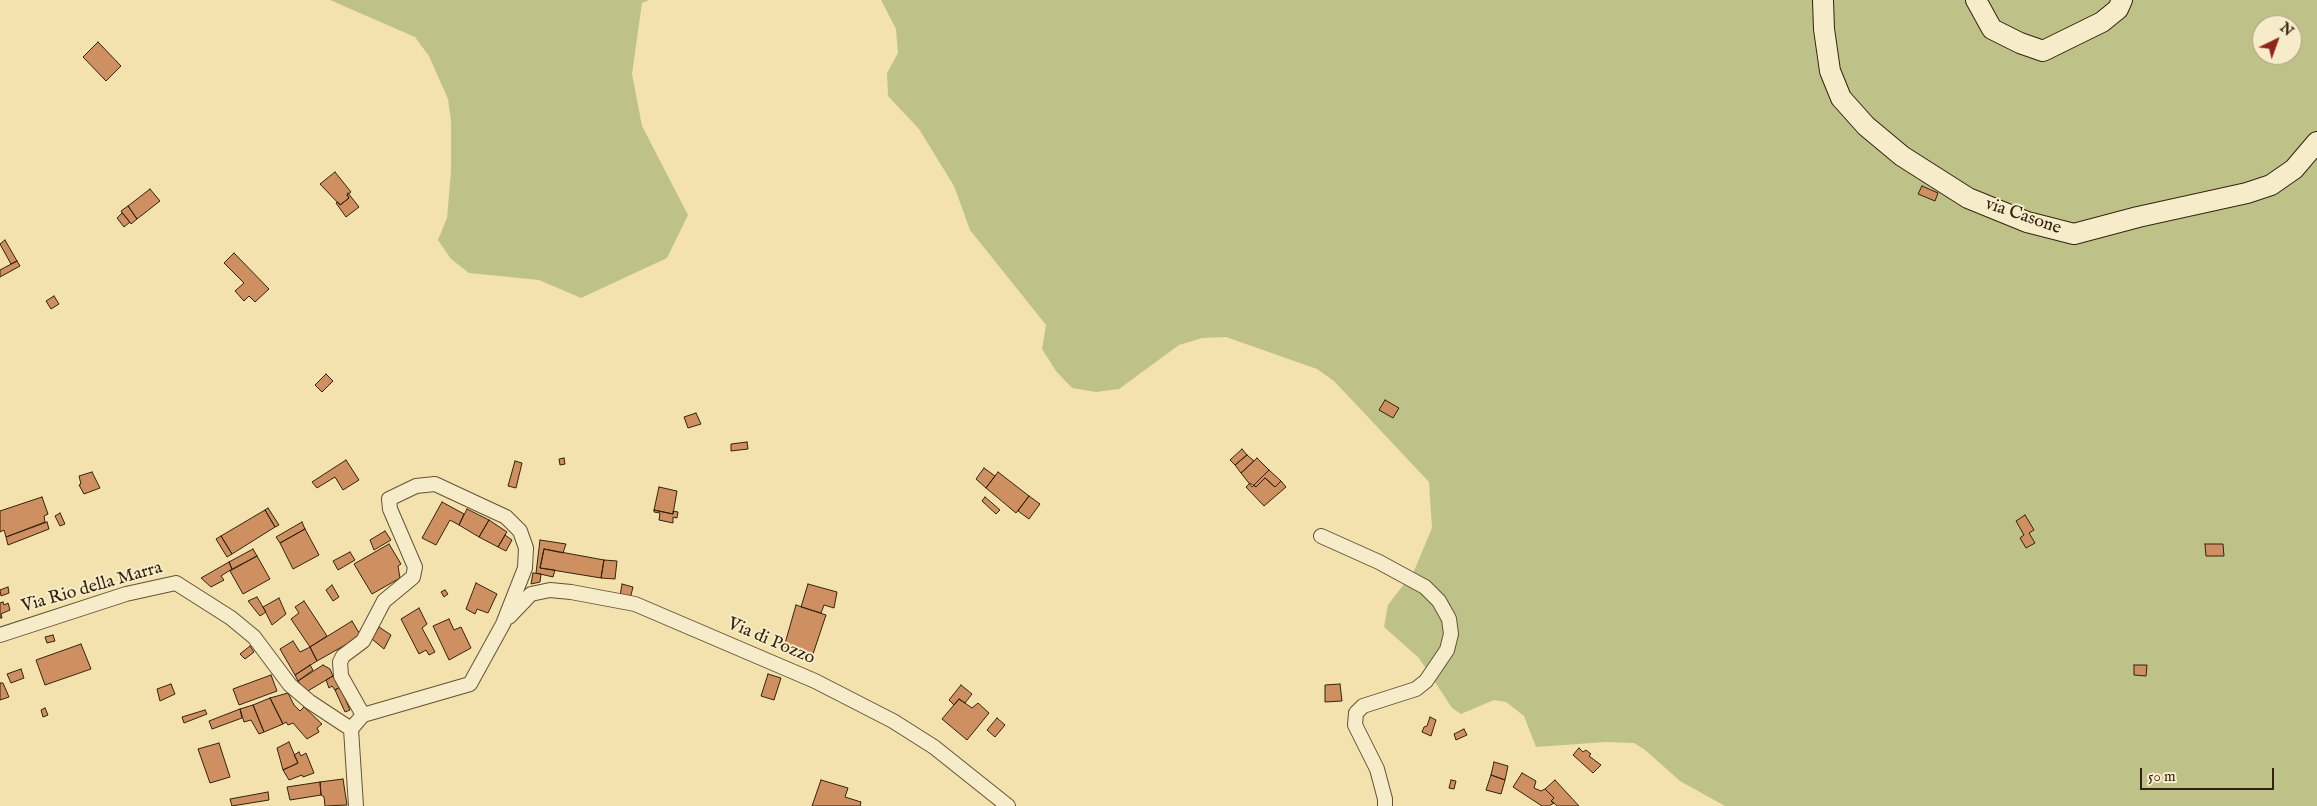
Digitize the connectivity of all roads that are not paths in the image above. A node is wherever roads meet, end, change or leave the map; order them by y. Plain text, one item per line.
1 (1823, 0) edge
2 (1976, 0) edge
3 (2122, 0) edge
4 (2317, 142) edge
5 (1321, 536) dead end
6 (503, 624) junction
7 (0, 635) edge
8 (363, 715) junction
9 (351, 729) junction
10 (356, 806) edge
11 (1008, 806) edge
12 (1385, 806) edge

1 - 4 street, via Casone
2 - 3 street
5 - 12 street
6 - 8 street
6 - 8 street
6 - 11 street, Via di Pozzo
7 - 9 street, Via Rio della Marra
8 - 9 street
9 - 10 street

